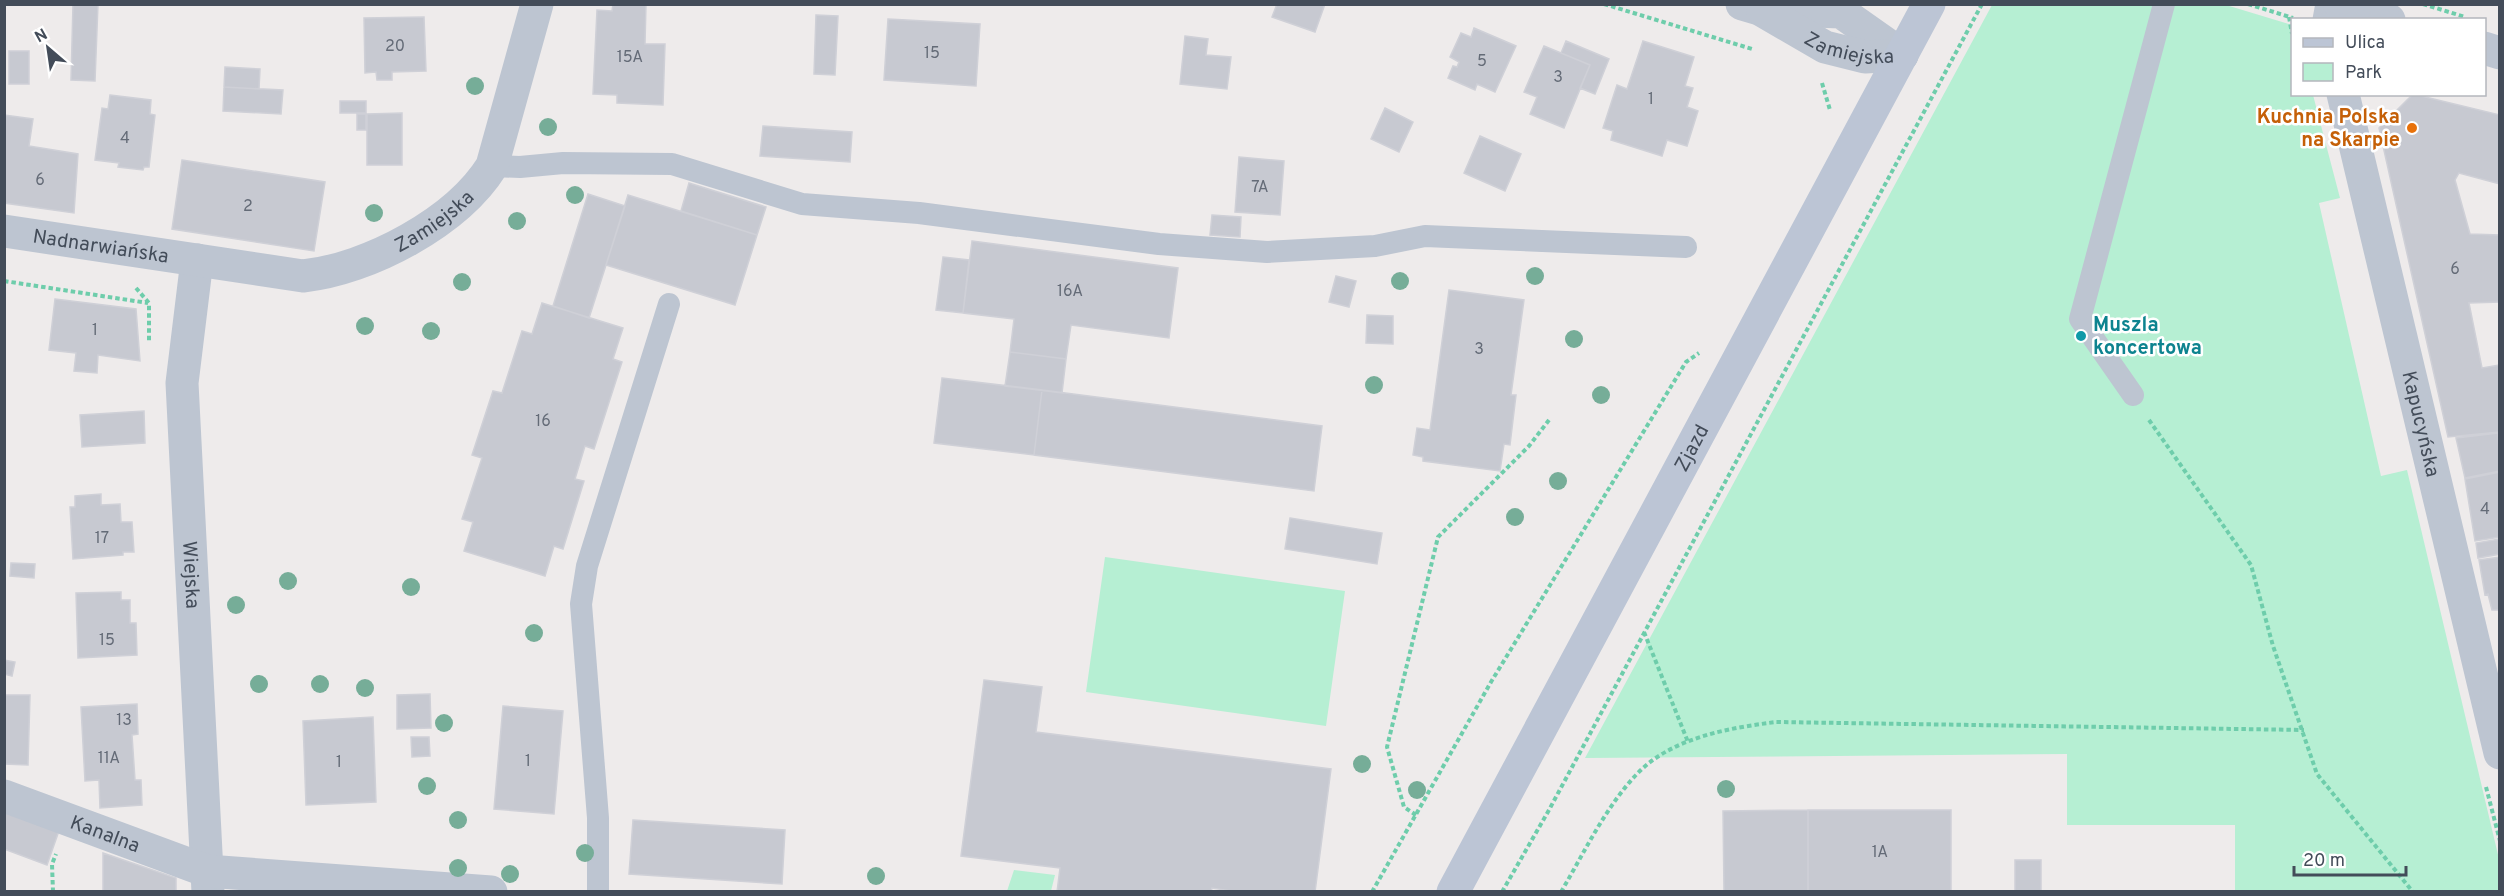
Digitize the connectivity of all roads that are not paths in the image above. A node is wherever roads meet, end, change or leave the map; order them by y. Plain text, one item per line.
1 (537, 4) edge
2 (1929, 4) edge
3 (2164, 4) edge
4 (2340, 4) edge
5 (1750, 7) edge
6 (2383, 18) edge
7 (1902, 55) junction
8 (2343, 96) edge
9 (492, 166) junction
10 (4, 231) edge
11 (1686, 247) dead end
12 (197, 260) junction
13 (669, 304) dead end
14 (2133, 395) road end
15 (2499, 753) edge
16 (4, 795) edge
17 (208, 881) edge
18 (491, 891) edge
19 (598, 891) edge
20 (1453, 891) edge

1 - 9 street, Zamiejska
2 - 7 main road, Zjazd
3 - 14 lane
4 - 6 street
5 - 7 street, Zamiejska
7 - 20 main road, Zjazd
8 - 15 street, Kapucyńska
9 - 11 lane
9 - 12 street, Zamiejska
10 - 12 street, Nadnarwiańska
12 - 17 street, Wiejska
13 - 19 lane
16 - 17 street, Kanalna
17 - 18 street, Kanalna

